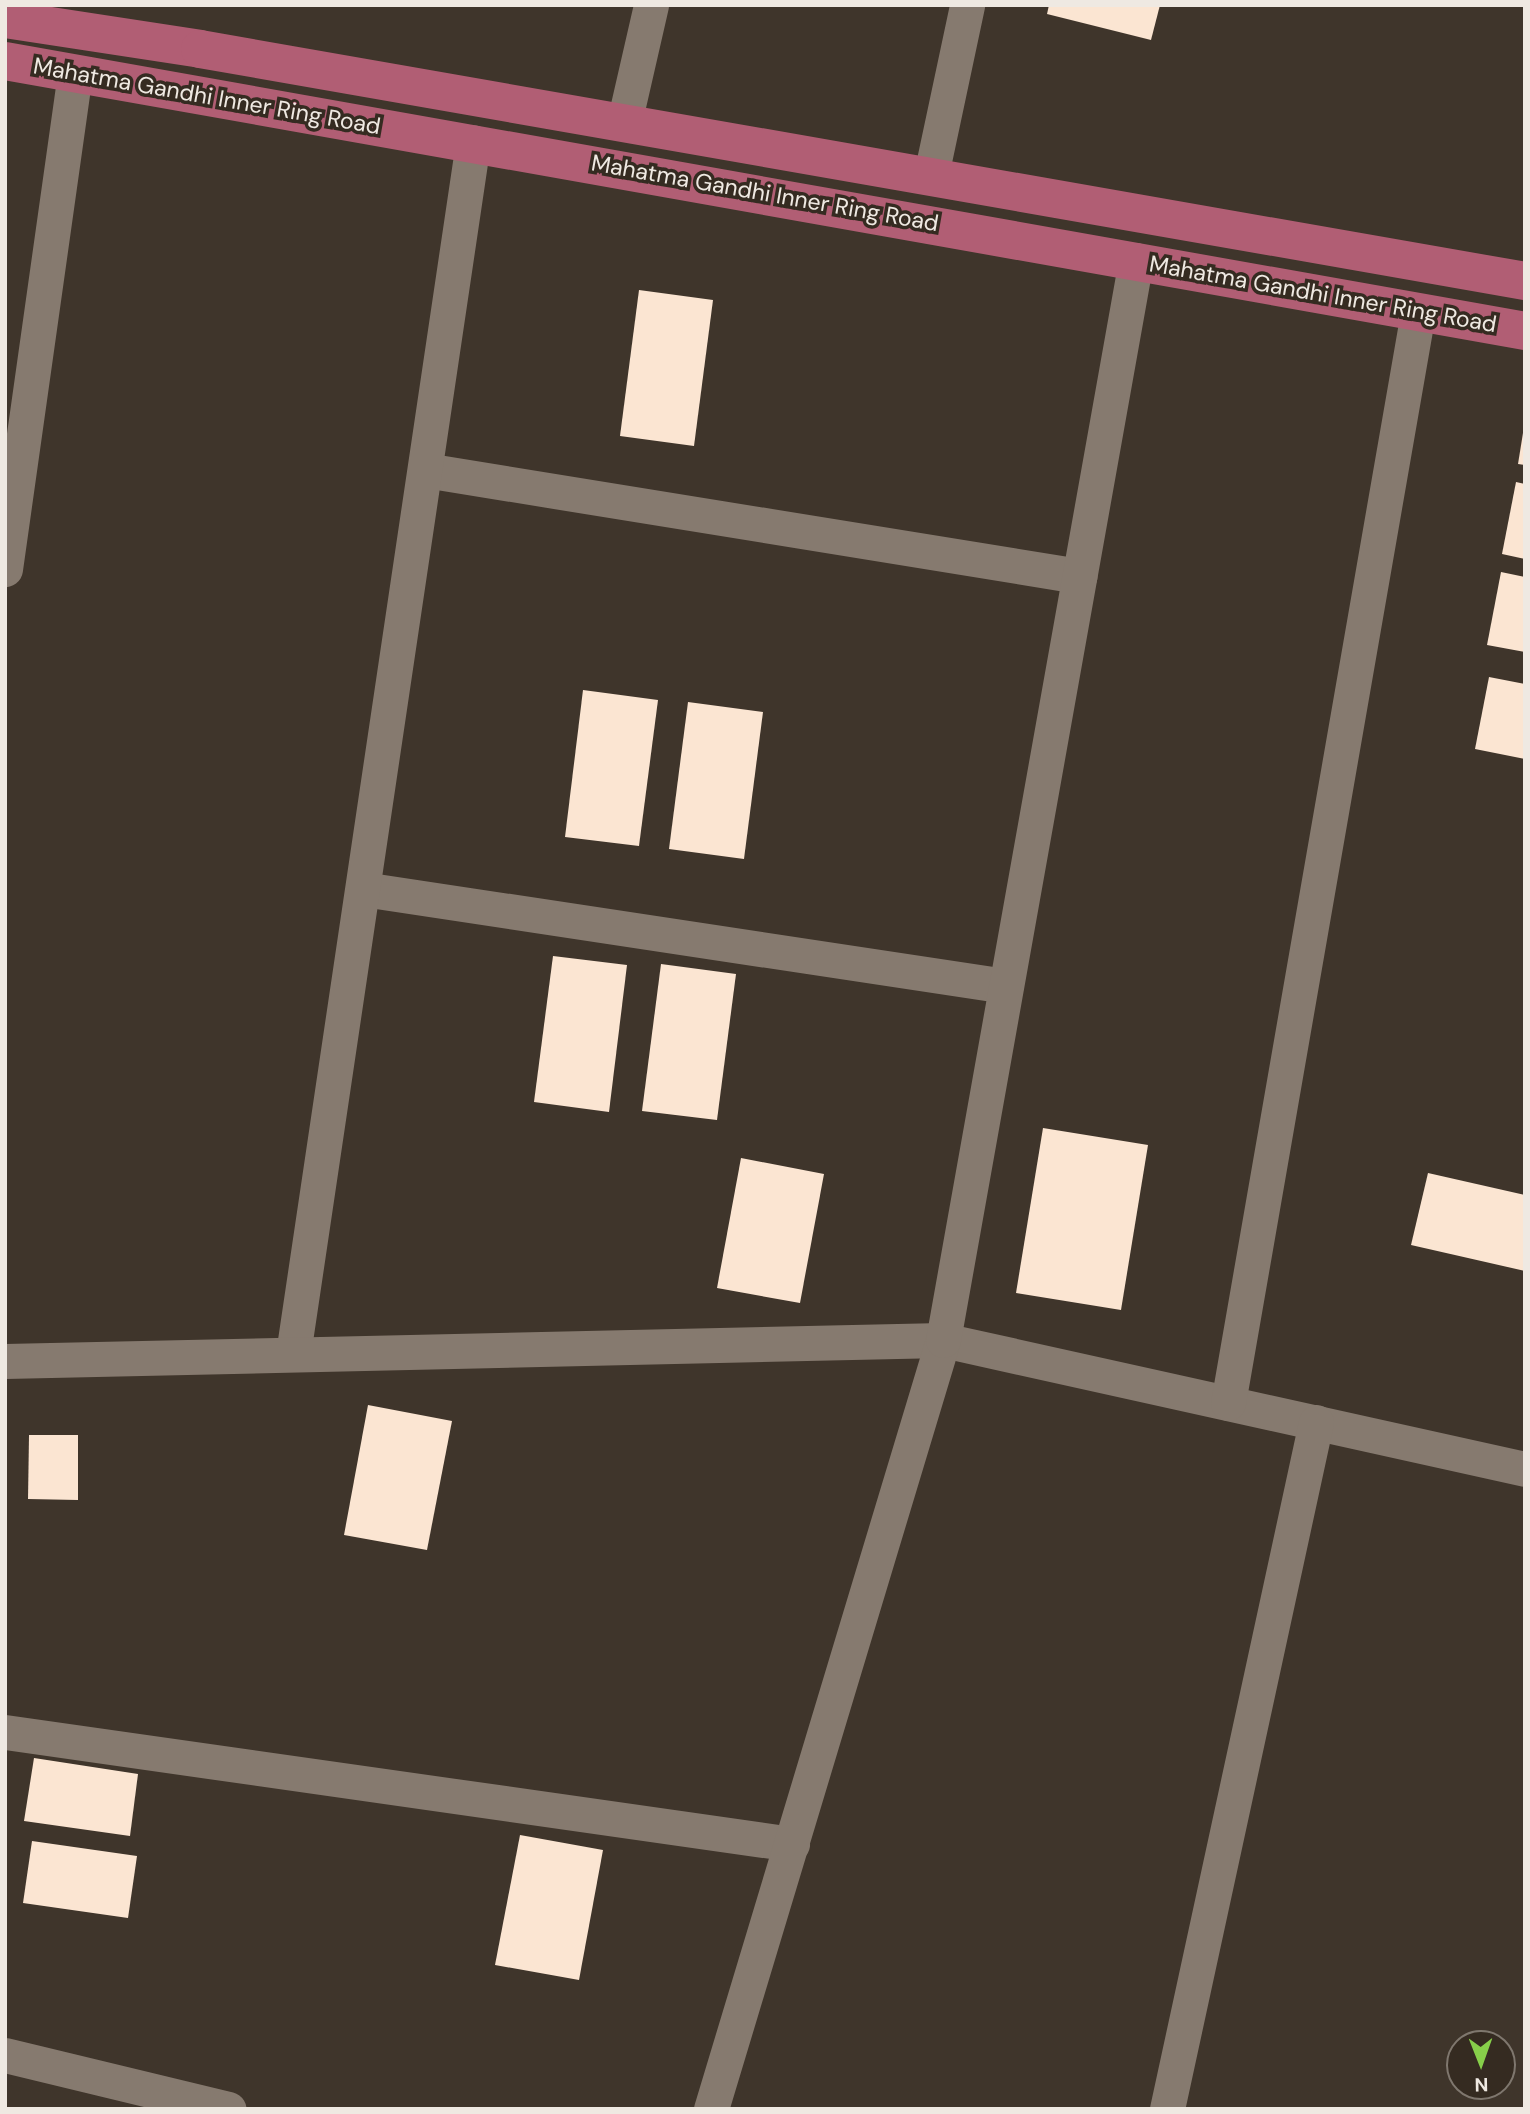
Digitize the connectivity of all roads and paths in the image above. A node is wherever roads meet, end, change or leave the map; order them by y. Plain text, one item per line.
1 (651, 5) edge
2 (967, 5) edge
3 (72, 17) edge
4 (5, 19) edge
5 (5, 61) edge
6 (75, 73) junction
7 (624, 123) junction
8 (473, 142) junction
9 (931, 175) junction
10 (1136, 260) junction
11 (1525, 281) edge
12 (1418, 312) junction
13 (1525, 331) edge
14 (425, 470) junction
15 (5, 569) edge
16 (1079, 576) junction
17 (363, 889) junction
18 (1006, 986) junction
19 (943, 1339) junction
20 (293, 1354) junction
21 (5, 1361) edge
22 (1228, 1403) junction
23 (1316, 1422) junction
24 (1525, 1469) edge
25 (5, 1732) edge
26 (792, 1844) junction
27 (5, 2055) edge
28 (229, 2109) edge
29 (711, 2109) edge
30 (1167, 2109) edge

1 - 7 street
2 - 9 street
3 - 4 main road, Mahatma Gandhi Inner Ring Road
3 - 7 main road, Mahatma Gandhi Inner Ring Road
5 - 6 main road, Mahatma Gandhi Inner Ring Road
6 - 8 main road, Mahatma Gandhi Inner Ring Road
6 - 15 street
7 - 9 main road, Mahatma Gandhi Inner Ring Road
8 - 10 main road, Mahatma Gandhi Inner Ring Road
8 - 14 street
9 - 11 main road, Mahatma Gandhi Inner Ring Road
10 - 12 main road, Mahatma Gandhi Inner Ring Road
10 - 16 street
12 - 13 main road, Mahatma Gandhi Inner Ring Road
12 - 22 street
14 - 16 street
14 - 17 street
16 - 18 street
17 - 18 street
17 - 20 street
18 - 19 street
19 - 20 street
19 - 22 street
19 - 26 street
20 - 21 street
22 - 23 street
23 - 24 street
23 - 30 street
25 - 26 street
26 - 29 street
27 - 28 street

